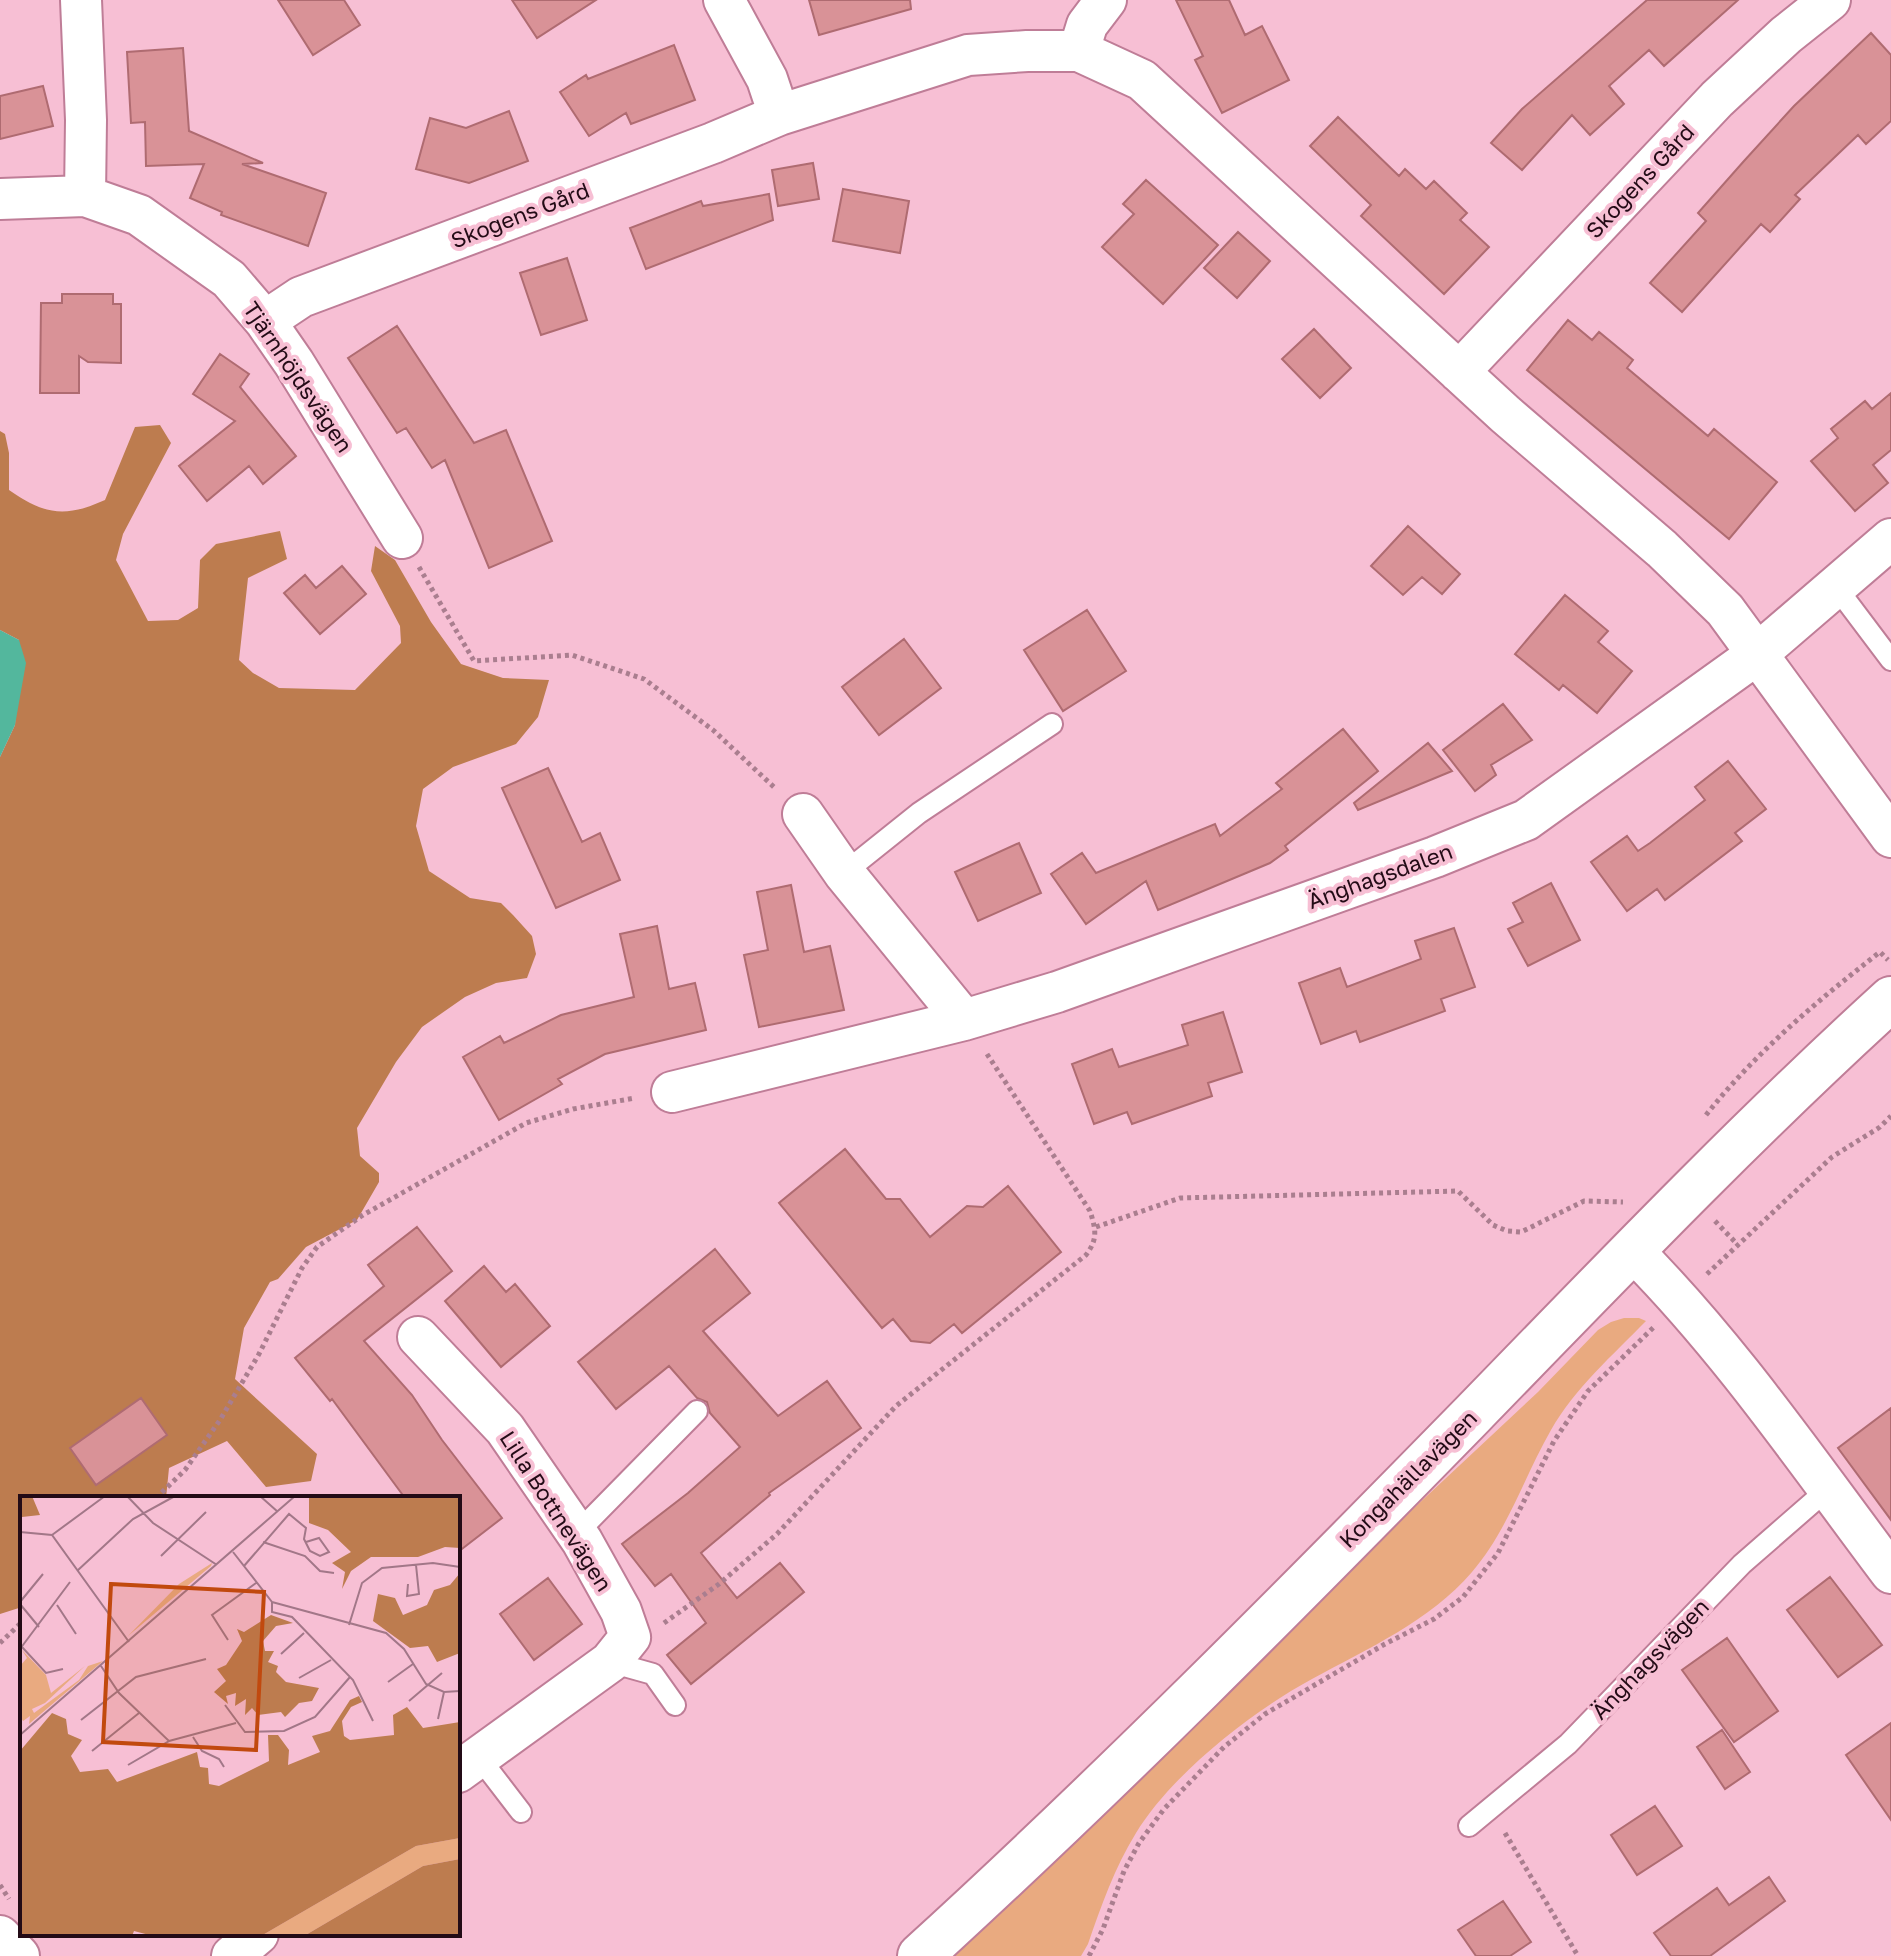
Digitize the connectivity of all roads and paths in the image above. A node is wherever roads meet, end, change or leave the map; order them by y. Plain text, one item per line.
1 (81, 0) edge
2 (724, 0) edge
3 (1106, 0) edge
4 (1830, 0) edge
5 (1079, 51) junction
6 (779, 115) junction
7 (85, 196) junction
8 (0, 199) edge
9 (265, 321) junction
10 (1459, 372) junction
11 (402, 538) joint
12 (1891, 539) edge
13 (1836, 587) junction
14 (1756, 655) junction
15 (1891, 660) edge
16 (1052, 724) dead end
17 (803, 814) joint
18 (1891, 837) edge
19 (844, 873) junction
20 (1891, 999) edge
21 (964, 1020) junction
22 (672, 1092) joint
23 (1891, 1116) edge
24 (1625, 1203) dead end
25 (1096, 1227) junction
26 (1632, 1250) junction
27 (1682, 1301) junction
28 (418, 1337) dead end
29 (697, 1411) dead end
30 (1828, 1489) junction
31 (158, 1496) edge
32 (577, 1533) junction
33 (1891, 1573) edge
34 (20, 1624) edge
35 (0, 1643) edge
36 (620, 1650) junction
37 (675, 1705) dead end
38 (468, 1764) edge
39 (521, 1812) dead end
40 (1499, 1822) dead end
41 (1469, 1826) dead end
42 (0, 1936) edge
43 (256, 1936) edge
44 (19, 1956) edge
45 (232, 1956) edge
46 (920, 1956) edge
47 (1089, 1956) edge
48 (1578, 1956) edge

1 - 7 street
2 - 6 street
3 - 5 street
4 - 10 street, Skogens Gård
5 - 6 street, Skogens Gård
5 - 10 street, Skogens Gård
6 - 9 street, Skogens Gård
7 - 8 street, Tjärnhöjdsvägen
7 - 9 street, Tjärnhöjdsvägen
9 - 11 street, Tjärnhöjdsvägen
10 - 14 street, Skogens Gård
11 - 17 path
12 - 13 street
13 - 14 street
13 - 15 lane
14 - 18 street, Skogens Gård
14 - 21 street, Änghagsdalen
16 - 19 lane
17 - 19 street
19 - 21 street
20 - 26 street, Kongahällavägen
21 - 22 street, Änghagsdalen
21 - 25 path
22 - 31 path
23 - 27 path
24 - 25 path
25 - 36 path
26 - 27 street
26 - 46 street, Kongahällavägen
27 - 30 street
27 - 47 path
28 - 32 street, Lilla Bottnevägen
29 - 32 lane
30 - 33 street
30 - 41 lane, Änghagsvägen
32 - 36 street, Lilla Bottnevägen
34 - 35 path
36 - 37 lane
36 - 38 street
38 - 39 lane
40 - 48 path
42 - 44 street
43 - 45 street

